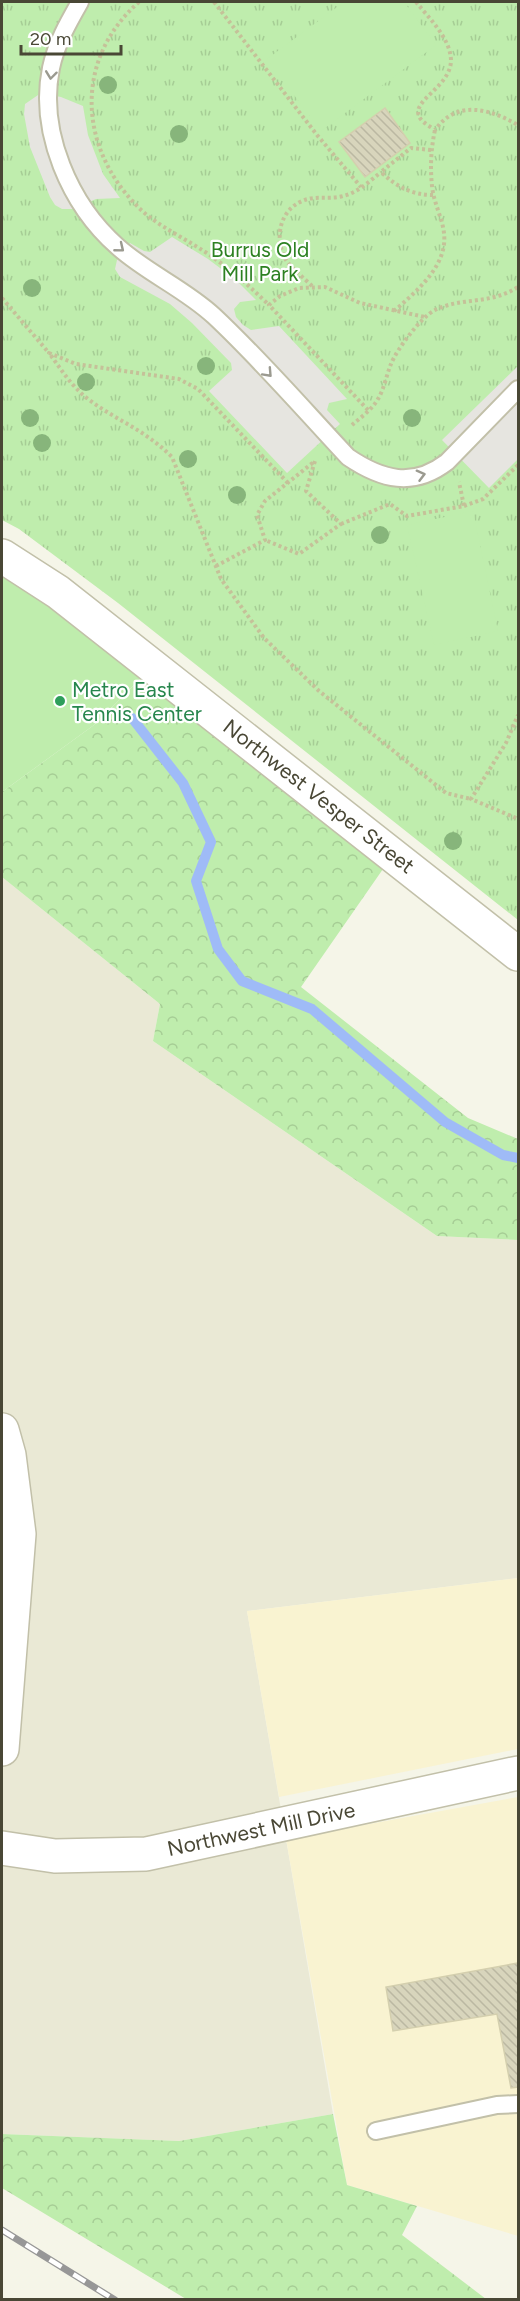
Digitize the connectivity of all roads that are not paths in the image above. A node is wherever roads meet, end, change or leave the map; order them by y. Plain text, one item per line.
1 (80, 2) edge
2 (519, 389) edge
3 (2, 556) edge
4 (519, 954) edge
5 (2, 1430) edge
6 (2, 1749) edge
7 (519, 1773) edge
8 (2, 1848) edge
9 (519, 2104) edge
10 (376, 2131) dead end

1 -> 2 lane
3 - 4 street, Northwest Vesper Street
5 - 6 street
7 - 8 street, Northwest Mill Drive
9 - 10 lane

